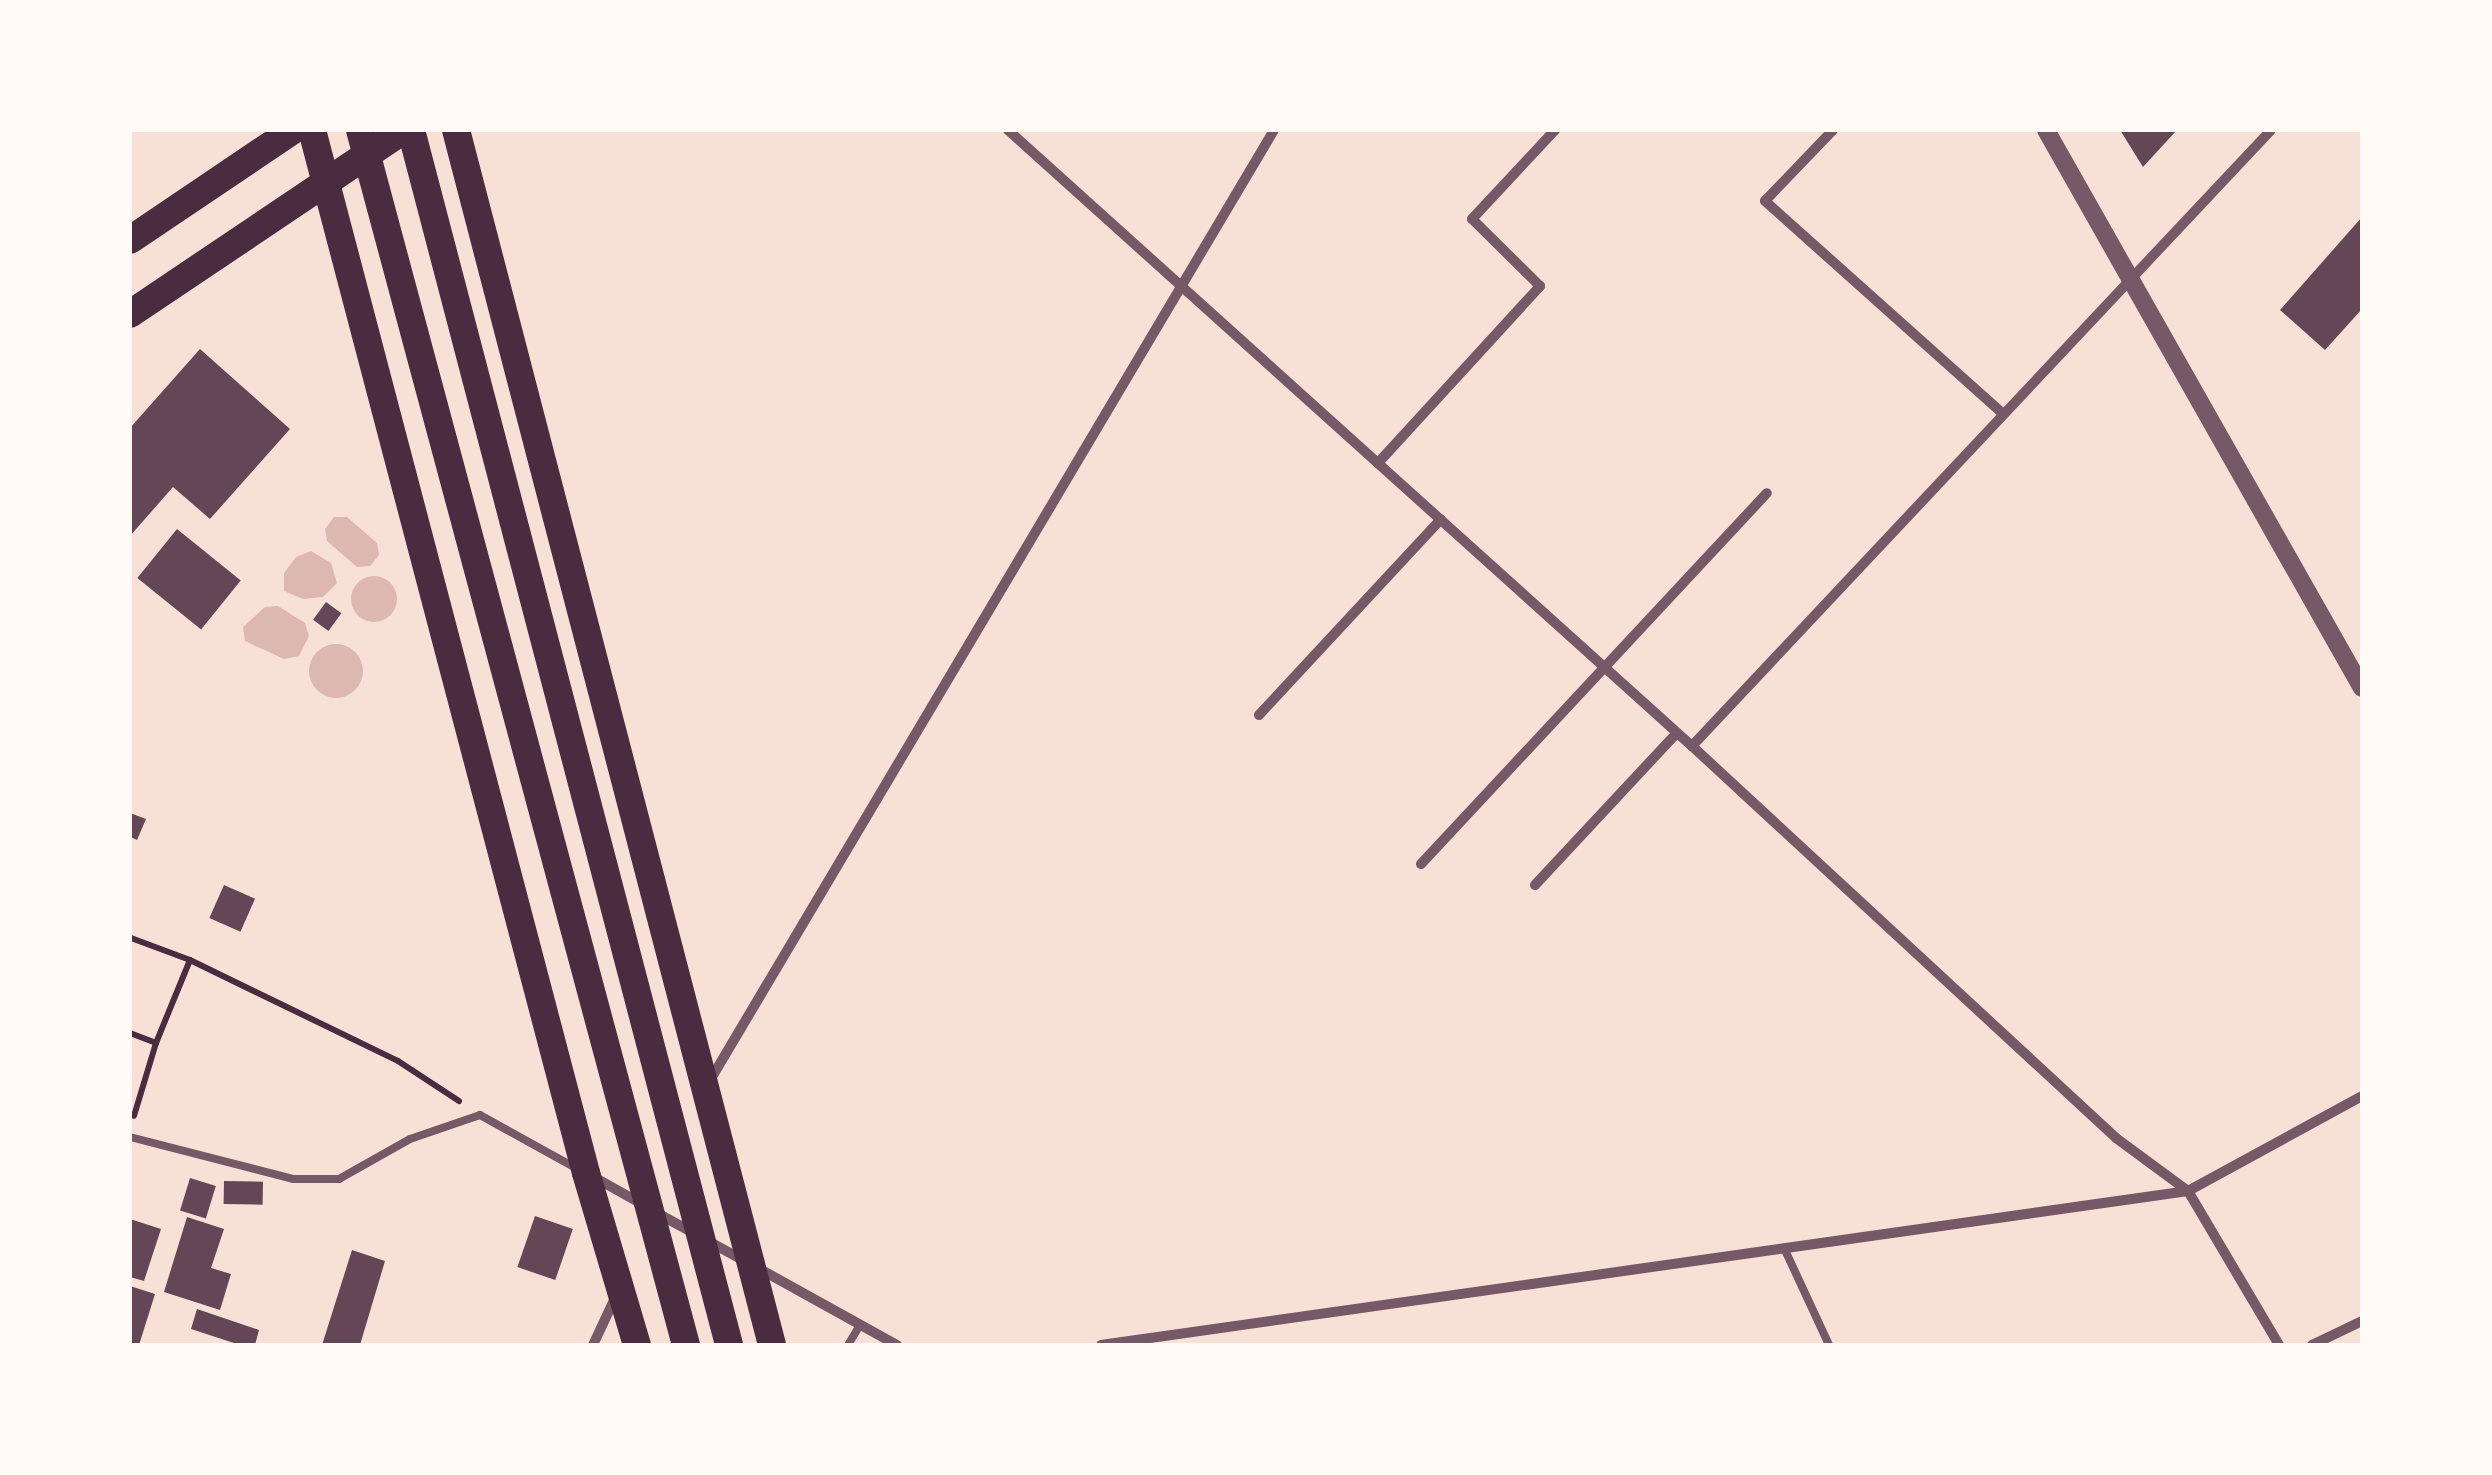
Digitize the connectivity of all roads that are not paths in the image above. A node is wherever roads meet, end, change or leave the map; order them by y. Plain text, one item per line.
1 (292, 130) edge
2 (312, 130) edge
3 (360, 130) edge
4 (407, 130) edge
5 (456, 130) edge
6 (1008, 130) edge
7 (1274, 130) edge
8 (1554, 130) edge
9 (1833, 130) edge
10 (2046, 130) edge
11 (2270, 130) edge
12 (328, 184) junction
13 (130, 240) edge
14 (2129, 280) junction
15 (1182, 288) junction
16 (130, 314) edge
17 (2001, 412) junction
18 (1378, 463) junction
19 (1767, 493) dead end
20 (1441, 519) junction
21 (1603, 669) junction
22 (2362, 688) edge
23 (1259, 714) dead end
24 (1675, 736) junction
25 (1692, 746) junction
26 (1421, 864) dead end
27 (1535, 885) dead end
28 (704, 1091) junction
29 (2362, 1096) edge
30 (130, 1137) edge
31 (586, 1174) junction
32 (2188, 1191) junction
33 (1785, 1250) junction
34 (750, 1264) junction
35 (620, 1288) junction
36 (2362, 1321) edge
37 (860, 1325) junction
38 (594, 1345) edge
39 (637, 1345) edge
40 (686, 1345) edge
41 (729, 1345) edge
42 (772, 1345) edge
43 (848, 1345) edge
44 (897, 1345) edge
45 (1102, 1345) edge
46 (1830, 1345) edge
47 (2279, 1345) edge
48 (2312, 1345) edge

1 - 13 highway
2 - 12 highway
3 - 40 highway
4 - 12 highway
4 - 41 highway
5 - 28 highway
6 - 15 street
7 - 15 street
8 - 18 street
9 - 17 street
10 - 14 street
11 - 14 street
12 - 16 highway
12 - 31 highway
14 - 17 street
14 - 22 street
15 - 18 street
15 - 28 street
17 - 25 street
18 - 20 street
19 - 21 street
20 - 21 street
20 - 23 street
21 - 24 street
21 - 26 street
24 - 25 street
24 - 27 street
25 - 32 street
28 - 34 highway
29 - 32 street
30 - 31 lane
31 - 34 street
31 - 35 highway
32 - 33 street
32 - 47 street
33 - 45 street
33 - 46 lane
34 - 37 street
34 - 42 highway
35 - 38 street
35 - 39 highway
36 - 48 street
37 - 43 lane
37 - 44 street

